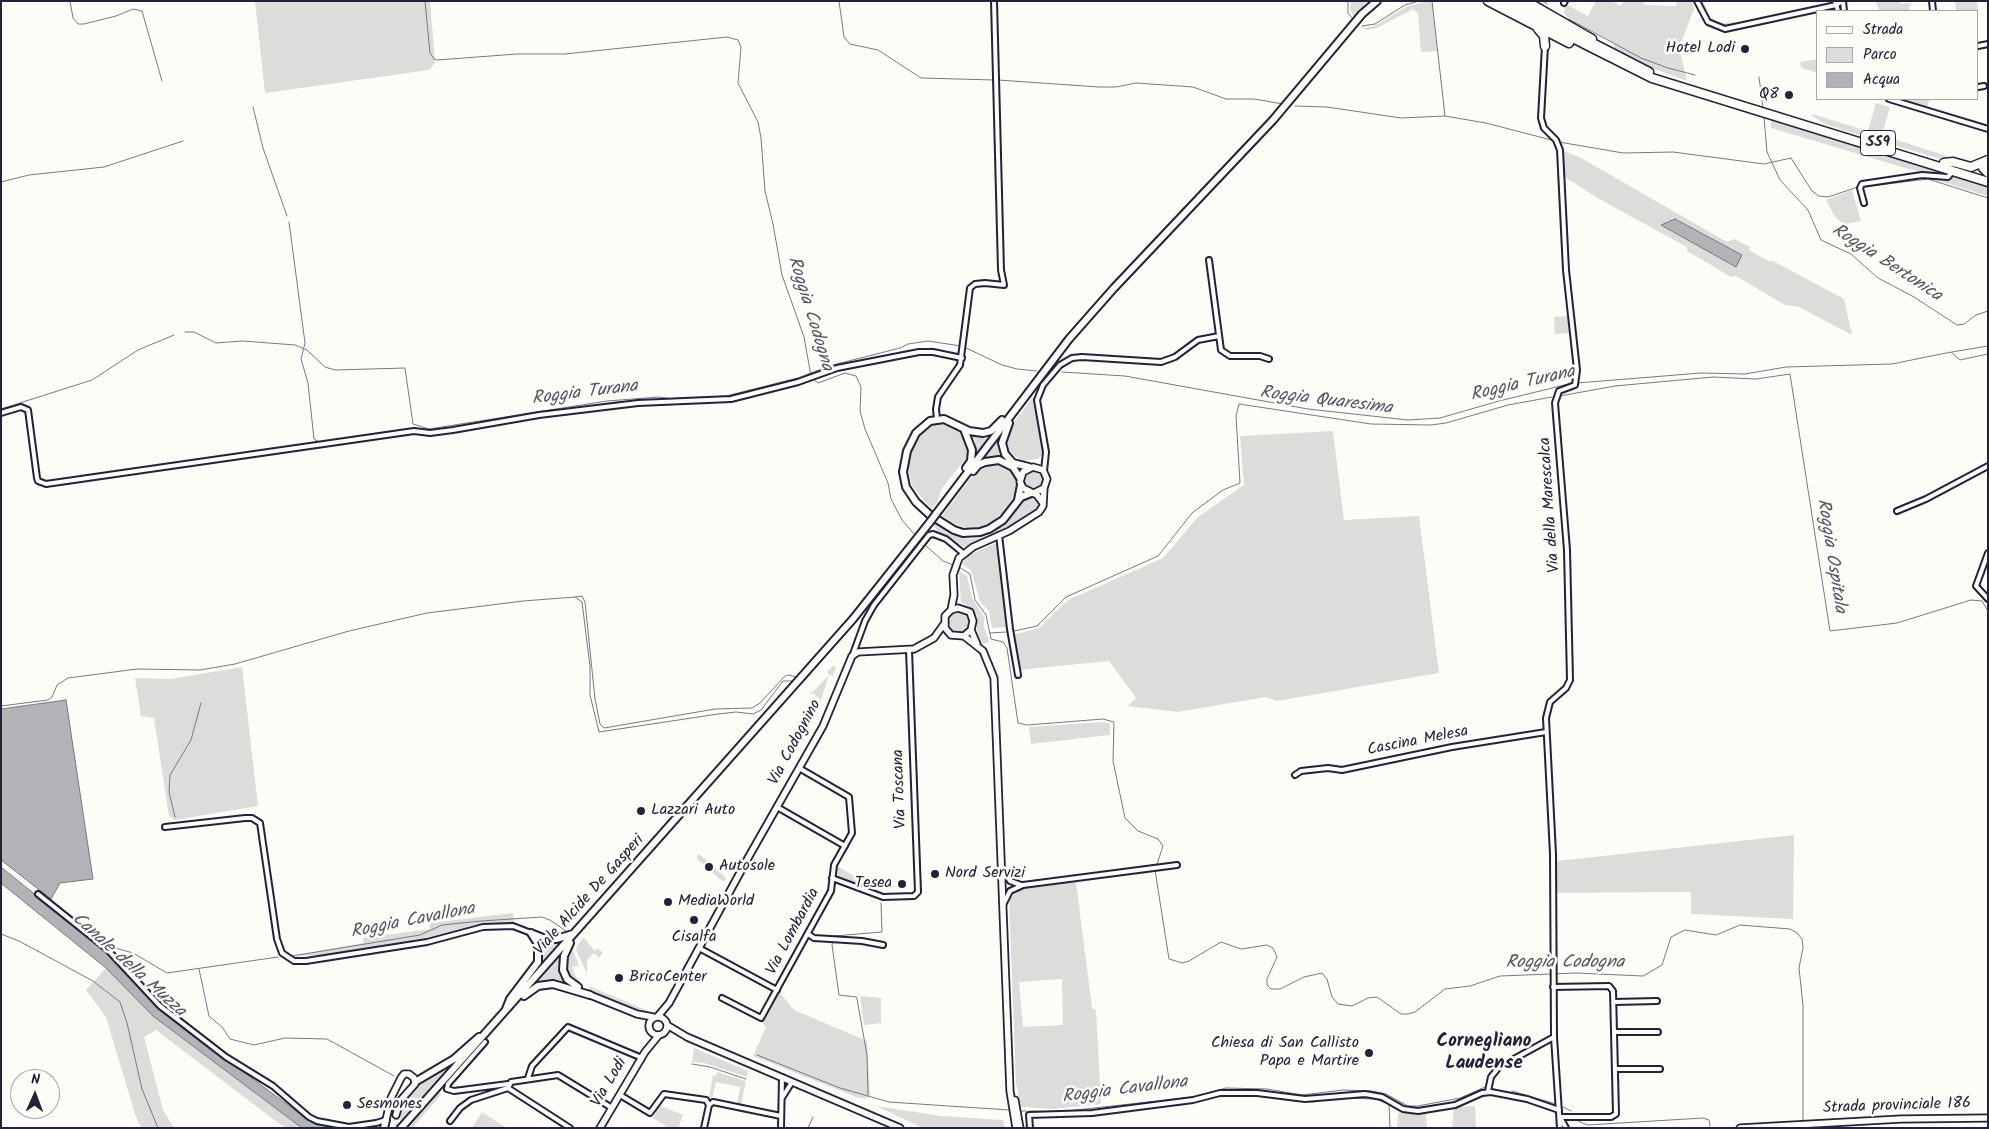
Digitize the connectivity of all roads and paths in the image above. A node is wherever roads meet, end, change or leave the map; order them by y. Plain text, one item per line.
1 (994, 1) edge
2 (1371, 1) edge
3 (1377, 1) edge
4 (1488, 1) edge
5 (1499, 1) edge
6 (1511, 1) edge
7 (1526, 1) edge
8 (1697, 1) edge
9 (1842, 1) edge
10 (1836, 3) edge
11 (1362, 14) junction
12 (1536, 28) junction
13 (1558, 38) junction
14 (1545, 46) junction
15 (1602, 49) junction
16 (1606, 57) junction
17 (1984, 86) dead end
18 (1979, 87) edge
19 (1895, 100) edge
20 (1757, 109) junction
21 (1769, 112) junction
22 (1988, 129) edge
23 (1988, 160) edge
24 (1944, 163) junction
25 (1953, 171) junction
26 (1988, 173) edge
27 (1988, 177) edge
28 (1988, 182) edge
29 (1864, 203) dead end
30 (1209, 260) dead end
31 (1219, 336) junction
32 (962, 358) junction
33 (1269, 359) dead end
34 (1019, 404) junction
35 (1, 413) edge
36 (937, 419) junction
37 (963, 428) junction
38 (1046, 456) junction
39 (1988, 466) edge
40 (1031, 467) junction
41 (1045, 473) junction
42 (961, 481) junction
43 (1021, 482) junction
44 (1044, 488) junction
45 (1032, 493) junction
46 (1018, 500) junction
47 (1043, 504) junction
48 (1896, 512) dead end
49 (925, 534) junction
50 (999, 536) junction
51 (916, 545) junction
52 (963, 553) junction
53 (1988, 553) edge
54 (954, 595) junction
55 (1988, 599) edge
56 (962, 608) junction
57 (951, 610) junction
58 (944, 624) junction
59 (971, 630) junction
60 (951, 635) junction
61 (964, 636) junction
62 (934, 638) junction
63 (977, 644) junction
64 (909, 650) junction
65 (854, 654) junction
66 (1018, 675) dead end
67 (1546, 732) junction
68 (799, 768) junction
69 (1295, 775) dead end
70 (777, 807) junction
71 (165, 827) dead end
72 (845, 846) junction
73 (1176, 865) dead end
74 (1002, 869) junction
75 (832, 878) junction
76 (1023, 885) junction
77 (38, 894) dead end
78 (1004, 904) junction
79 (582, 926) junction
80 (576, 932) junction
81 (531, 933) junction
82 (808, 934) junction
83 (883, 945) dead end
84 (699, 948) junction
85 (1553, 987) junction
86 (777, 990) junction
87 (590, 994) junction
88 (722, 998) dead end
89 (1658, 1001) dead end
90 (1614, 1002) junction
91 (669, 1004) junction
92 (507, 1010) junction
93 (637, 1014) junction
94 (655, 1017) junction
95 (664, 1028) junction
96 (649, 1029) junction
97 (486, 1032) junction
98 (1615, 1032) junction
99 (1658, 1032) dead end
100 (1554, 1037) junction
101 (485, 1042) dead end
102 (643, 1055) junction
103 (1615, 1069) junction
104 (1660, 1069) dead end
105 (1010, 1071) junction
106 (782, 1077) junction
107 (528, 1078) junction
108 (415, 1082) junction
109 (792, 1082) junction
110 (508, 1086) junction
111 (1488, 1092) junction
112 (620, 1095) junction
113 (782, 1098) junction
114 (709, 1105) junction
115 (612, 1108) junction
116 (1559, 1110) junction
117 (396, 1115) tunnel mouth
118 (781, 1116) junction
119 (1560, 1118) junction
120 (1988, 1118) edge
121 (386, 1120) junction
122 (450, 1121) dead end
123 (384, 1128) edge
124 (401, 1128) edge
125 (570, 1128) edge
126 (600, 1128) edge
127 (704, 1128) edge
128 (781, 1128) edge
129 (900, 1128) edge
130 (1016, 1128) edge
131 (1020, 1128) edge
132 (1030, 1128) edge
133 (1560, 1128) edge
134 (1566, 1128) edge
135 (1740, 1128) edge

1 - 32 street
2 - 11 main road
3 - 11 main road
4 - 12 highway
5 - 16 highway, SS9
6 - 15 highway, SS9
7 - 15 highway
8 - 10 street
9 - 10 street
11 - 34 main road
12 - 13 highway
12 - 14 highway
13 - 14 highway
13 - 16 highway
14 - 67 street, Via della Marescalca
15 - 20 highway, SS9
16 - 20 highway, SS9
17 - 18 street
19 - 22 street
20 - 21 highway, SS9
21 - 24 highway, SS9
21 - 25 highway, SS9
23 - 24 highway
23 - 26 highway
24 - 27 highway, SS9
25 - 28 highway, SS9
25 - 29 street
30 - 31 street
31 - 33 street
31 - 38 street
32 - 35 street
32 - 36 street
34 - 37 main road
34 - 40 main road
34 - 42 main road
36 - 37 main road
36 - 46 main road
37 - 42 main road
38 - 40 street
38 - 41 street
39 - 48 street
40 - 41 main road
40 - 43 main road
41 - 44 main road
42 - 43 main road
42 - 49 main road, Viale Alcide De Gasperi, bridge
43 - 45 main road
43 - 46 main road
44 - 45 main road
44 - 47 main road
45 - 46 main road
45 - 47 main road
47 - 50 main road
49 - 51 main road, Viale Alcide De Gasperi
49 - 52 street
50 - 52 main road
50 - 66 street
51 - 65 street, Via Codognino
51 - 79 main road, Viale Alcide De Gasperi
52 - 54 main road
53 - 55 street
54 - 56 main road
54 - 57 main road
56 - 57 main road
56 - 59 main road
57 - 58 main road
58 - 60 main road
58 - 62 main road
59 - 61 main road
59 - 63 main road
60 - 61 main road
60 - 62 main road
61 - 63 main road
62 - 64 main road
63 - 74 main road
64 - 65 main road
64 - 75 street, Via Toscana
65 - 68 main road, Via Codognino
67 - 69 street, Cascina Melesa
67 - 85 street, Via della Marescalca
68 - 70 main road, Via Codognino
68 - 72 street, Via Lombardia
70 - 72 street
70 - 84 main road, Via Codognino
71 - 81 street
72 - 75 street, Via Lombardia
73 - 76 street
74 - 76 street
74 - 78 main road
75 - 82 street, Via Lombardia
76 - 78 street
77 - 121 street
78 - 105 main road
79 - 80 main road, Viale Alcide De Gasperi
79 - 87 main road
80 - 81 main road
80 - 92 main road, Viale Alcide De Gasperi
81 - 92 main road
82 - 83 street
82 - 86 street, Via Lombardia
84 - 86 street
84 - 91 main road, Via Codognino
85 - 90 street
85 - 100 street, Via della Marescalca
86 - 88 street, Via Lombardia
87 - 92 main road
87 - 93 main road
89 - 90 street
90 - 98 street
91 - 94 main road, Via Codognino
91 - 95 main road, Via Codognino
92 - 97 main road, Viale Alcide De Gasperi
93 - 94 main road
93 - 96 main road
94 - 95 main road
94 - 96 main road, Via Lodi
95 - 96 main road
95 - 102 main road, Via Lodi
95 - 106 main road
96 - 102 main road, Via Lodi
97 - 108 main road
97 - 124 main road, Viale Alcide De Gasperi
98 - 99 street
98 - 103 street
100 - 111 street
100 - 116 street, Via della Marescalca
101 - 110 street
102 - 107 street
102 - 112 main road, Via Lodi
103 - 104 street
103 - 119 street
105 - 130 main road
105 - 131 main road
106 - 109 main road
106 - 113 street
107 - 110 street
107 - 115 street
108 - 117 main road
108 - 121 main road
109 - 113 street
109 - 129 main road
110 - 122 street
110 - 125 street
111 - 116 street
111 - 132 street
112 - 114 street
112 - 115 main road, Via Lodi
113 - 118 street
114 - 118 street
114 - 127 street
115 - 126 main road, Via Lodi
116 - 119 street, Via della Marescalca
118 - 128 street
119 - 133 street
119 - 134 street
120 - 135 main road, Strada provinciale 186
121 - 123 main road

